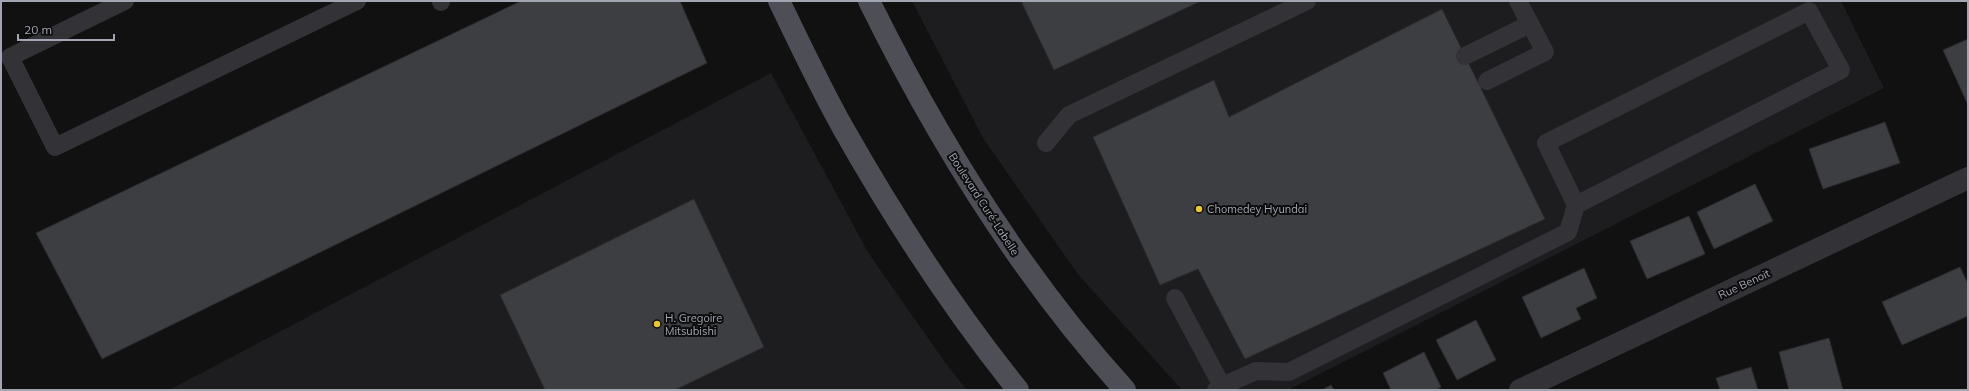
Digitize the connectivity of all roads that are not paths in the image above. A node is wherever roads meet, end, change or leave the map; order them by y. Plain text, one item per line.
1 (125, 1) edge
2 (357, 1) edge
3 (779, 1) edge
4 (869, 1) edge
5 (1307, 1) edge
6 (1518, 1) edge
7 (1530, 24) junction
8 (1465, 56) dead end
9 (1487, 81) dead end
10 (1046, 143) dead end
11 (1968, 178) edge
12 (1576, 205) junction
13 (1175, 298) dead end
14 (1219, 388) edge
15 (1018, 390) edge
16 (1125, 390) edge
17 (1520, 390) edge

1 - 2 lane
3 - 15 main road
4 - 16 main road, Boulevard Curé-Labelle
5 - 10 lane
6 - 7 lane
7 - 8 lane
7 - 9 lane
11 - 17 street, Rue Benoit
12 - 12 lane
12 - 14 lane
13 - 14 lane

